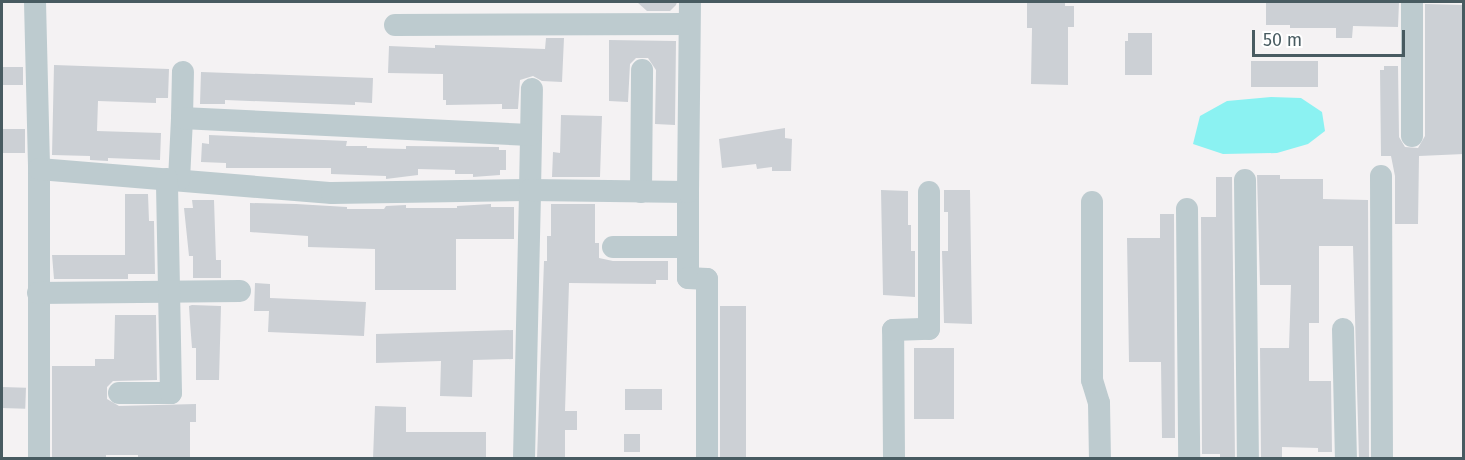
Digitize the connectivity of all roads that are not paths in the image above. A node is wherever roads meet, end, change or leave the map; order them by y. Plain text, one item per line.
1 (35, 2) edge
2 (690, 2) edge
3 (1412, 2) edge
4 (689, 24) junction
5 (395, 25) dead end
6 (642, 70) dead end
7 (183, 72) dead end
8 (532, 89) dead end
9 (182, 118) junction
10 (531, 135) junction
11 (1412, 136) dead end
12 (39, 169) junction
13 (1381, 176) dead end
14 (173, 180) junction
15 (1245, 180) dead end
16 (530, 190) junction
17 (641, 192) junction
18 (688, 192) junction
19 (929, 192) dead end
20 (1092, 202) dead end
21 (1187, 209) dead end
22 (613, 247) dead end
23 (688, 247) junction
24 (169, 291) junction
25 (240, 291) dead end
26 (38, 293) junction
27 (1343, 329) dead end
28 (119, 393) dead end
29 (39, 459) edge
30 (524, 459) edge
31 (706, 459) edge
32 (894, 459) edge
33 (1100, 459) edge
34 (1189, 459) edge
35 (1248, 459) edge
36 (1346, 459) edge
37 (1382, 459) edge

1 - 12 street
2 - 4 street
3 - 11 street
4 - 5 street
4 - 18 street
6 - 17 street
7 - 9 street
8 - 10 street
9 - 10 street
9 - 14 street
10 - 16 street
12 - 14 street
12 - 26 street
13 - 37 street
14 - 16 street
14 - 24 street
15 - 35 street
16 - 17 street
16 - 30 street
17 - 18 street
18 - 23 street
19 - 32 street
20 - 33 street
21 - 34 street
22 - 23 street
23 - 31 street
24 - 25 street
24 - 26 street
24 - 28 street
26 - 29 street
27 - 36 street

